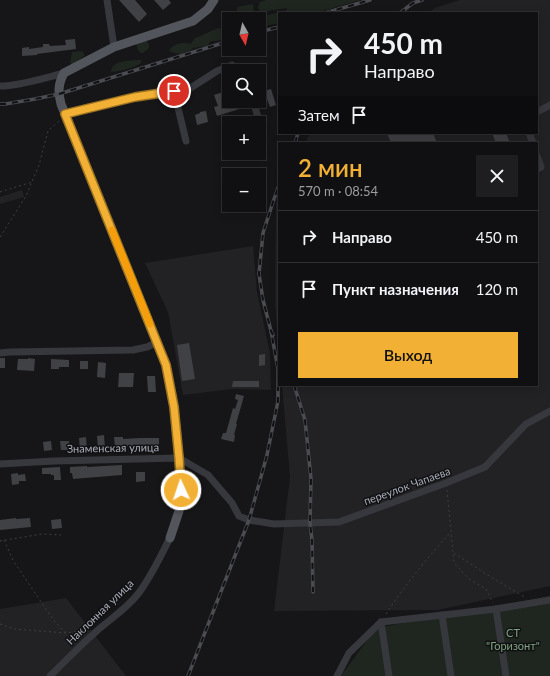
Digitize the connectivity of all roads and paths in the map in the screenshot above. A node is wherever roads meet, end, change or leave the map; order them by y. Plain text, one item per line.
1 (107, 0) edge
2 (214, 0) edge
3 (114, 47) junction
4 (222, 69) edge
5 (64, 73) junction
6 (0, 86) edge
7 (174, 91) junction
8 (550, 105) edge
9 (538, 111) edge
10 (65, 114) junction
11 (186, 141) dead end
12 (538, 159) edge
13 (538, 168) edge
14 (32, 182) junction
15 (0, 192) edge
16 (0, 237) edge
17 (158, 342) junction
18 (0, 353) edge
19 (550, 411) edge
20 (179, 458) junction
21 (0, 464) edge
22 (446, 484) junction
23 (451, 532) junction
24 (61, 535) dead end
25 (170, 538) joint
26 (4, 540) junction
27 (0, 541) edge
28 (453, 553) junction
29 (550, 600) edge
30 (533, 603) junction
31 (496, 609) junction
32 (442, 615) junction
33 (381, 622) junction
34 (0, 624) edge
35 (99, 629) junction
36 (66, 633) junction
37 (56, 673) edge
38 (50, 676) edge
39 (337, 676) edge
40 (389, 676) edge
41 (451, 676) edge
42 (506, 676) edge

1 - 3 street
2 - 3 main road
3 - 5 main road
4 - 7 street
5 - 6 street
5 - 10 main road
7 - 10 street
7 - 11 street
8 - 9 street
10 - 14 path
10 - 17 main road
12 - 13 street
14 - 15 path
14 - 16 path
17 - 18 street
17 - 20 main road
19 - 22 street, переулок Чапаева
20 - 21 street, Знаменская улица
20 - 22 street, переулок Чапаева
20 - 25 main road
22 - 23 path
23 - 28 path
23 - 33 path
24 - 26 path
25 - 35 street, Наклонная улица
26 - 27 path
26 - 36 path
28 - 30 path
28 - 31 path
29 - 30 street
30 - 31 street
31 - 32 street
31 - 42 street
32 - 33 street
32 - 41 street
33 - 39 street
33 - 40 street
34 - 36 path
35 - 36 path
35 - 37 street, Наклонная улица
37 - 38 street, Наклонная улица

